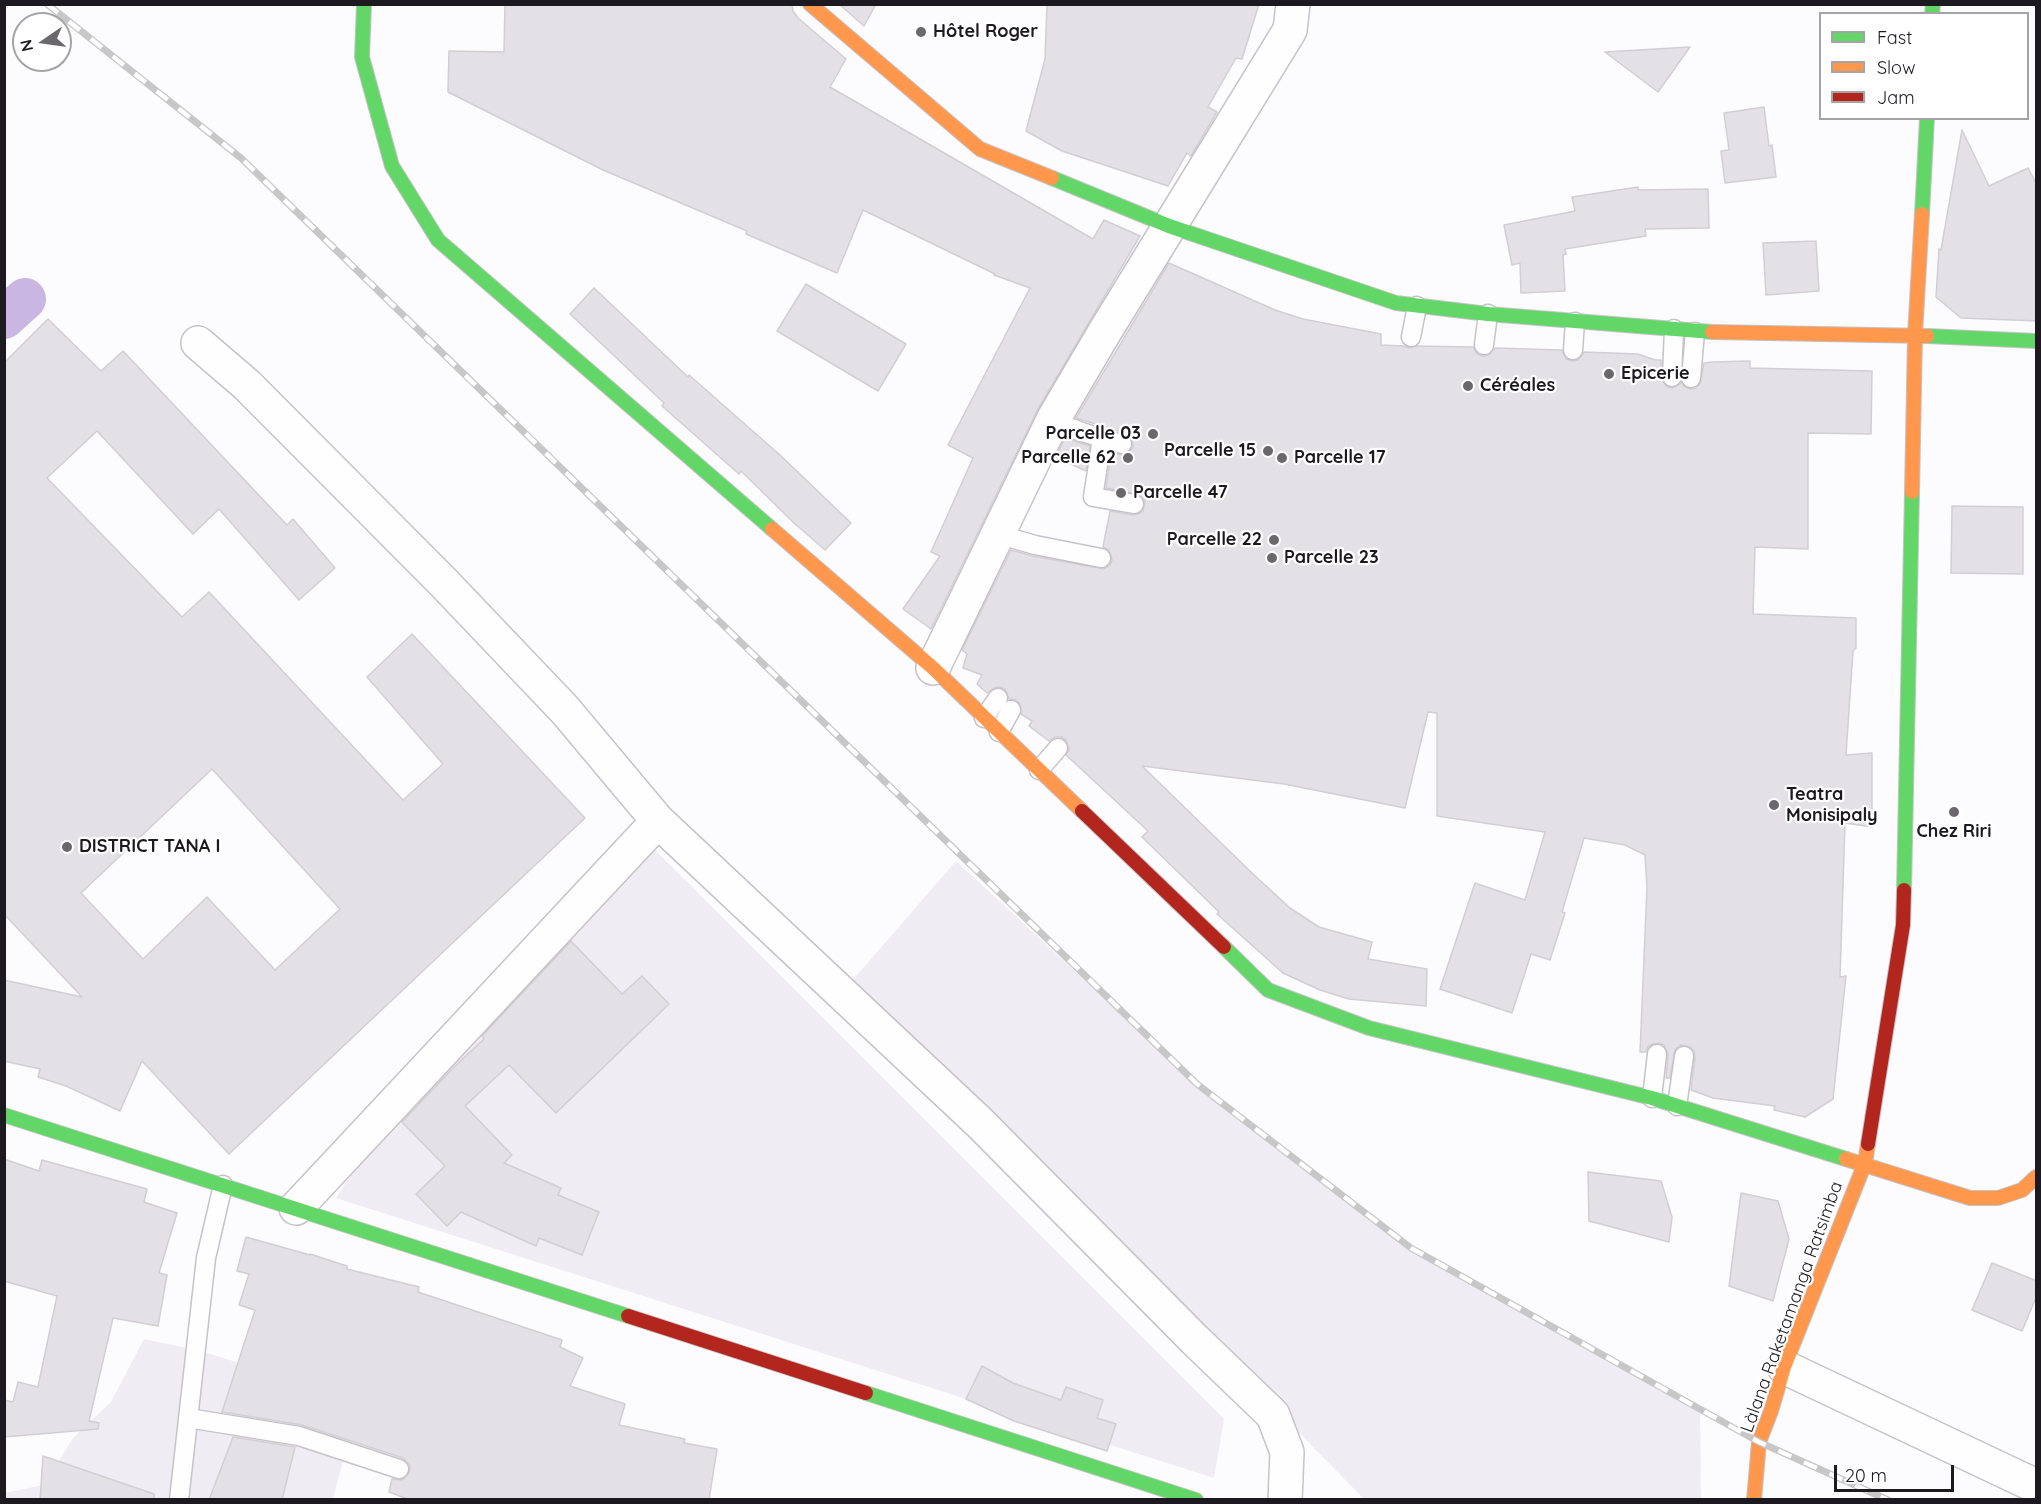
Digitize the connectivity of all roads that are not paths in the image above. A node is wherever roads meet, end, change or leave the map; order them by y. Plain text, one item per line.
1 (364, 4) edge
2 (810, 4) edge
3 (1293, 4) edge
4 (1927, 120) edge
5 (1169, 226) junction
6 (1417, 306) junction
7 (1488, 314) junction
8 (1575, 322) junction
9 (1674, 329) junction
10 (1695, 332) junction
11 (1915, 335) junction
12 (1411, 337) dead end
13 (2037, 341) edge
14 (198, 343) dead end
15 (1484, 345) dead end
16 (1573, 350) dead end
17 (1672, 377) dead end
18 (1691, 378) dead end
19 (1054, 418) junction
20 (1102, 439) junction
21 (1122, 444) dead end
22 (1134, 504) dead end
23 (998, 534) junction
24 (1101, 558) dead end
25 (933, 669) junction
26 (984, 718) junction
27 (999, 732) junction
28 (1058, 748) dead end
29 (1039, 770) junction
30 (658, 820) junction
31 (1657, 1054) dead end
32 (1684, 1056) dead end
33 (1652, 1098) junction
34 (1677, 1106) junction
35 (4, 1115) edge
36 (1865, 1163) junction
37 (2037, 1177) edge
38 (222, 1185) junction
39 (296, 1208) junction
40 (1784, 1367) junction
41 (188, 1418) junction
42 (399, 1469) dead end
43 (2037, 1486) edge
44 (179, 1500) edge
45 (1196, 1500) edge
46 (1285, 1500) edge
47 (1754, 1500) edge

1 - 25 street
2 - 5 street
3 - 5 street
4 - 11 street, Làlana Raketamanga Ratsimba
5 - 6 street
5 - 19 street
6 - 7 street
6 - 12 lane
7 - 8 street
7 - 15 lane
8 - 9 street
8 - 16 lane
9 - 10 street
9 - 17 lane
10 - 11 street
10 - 18 lane
11 - 13 street
11 - 36 street, Làlana Raketamanga Ratsimba
14 - 30 street
19 - 20 lane
19 - 23 street
20 - 21 lane
20 - 22 lane
23 - 24 lane
23 - 25 street
25 - 26 street
26 - 27 street
26 - 27 lane
27 - 29 street
28 - 29 lane
29 - 33 street
30 - 39 street
30 - 46 street
31 - 33 lane
32 - 34 lane
33 - 34 street
34 - 36 street
35 - 38 street
36 - 37 street
36 - 40 street, Làlana Raketamanga Ratsimba
38 - 39 street
38 - 41 lane
39 - 45 street
40 - 43 street
40 - 47 street, Làlana Raketamanga Ratsimba
41 - 42 lane
41 - 44 lane

